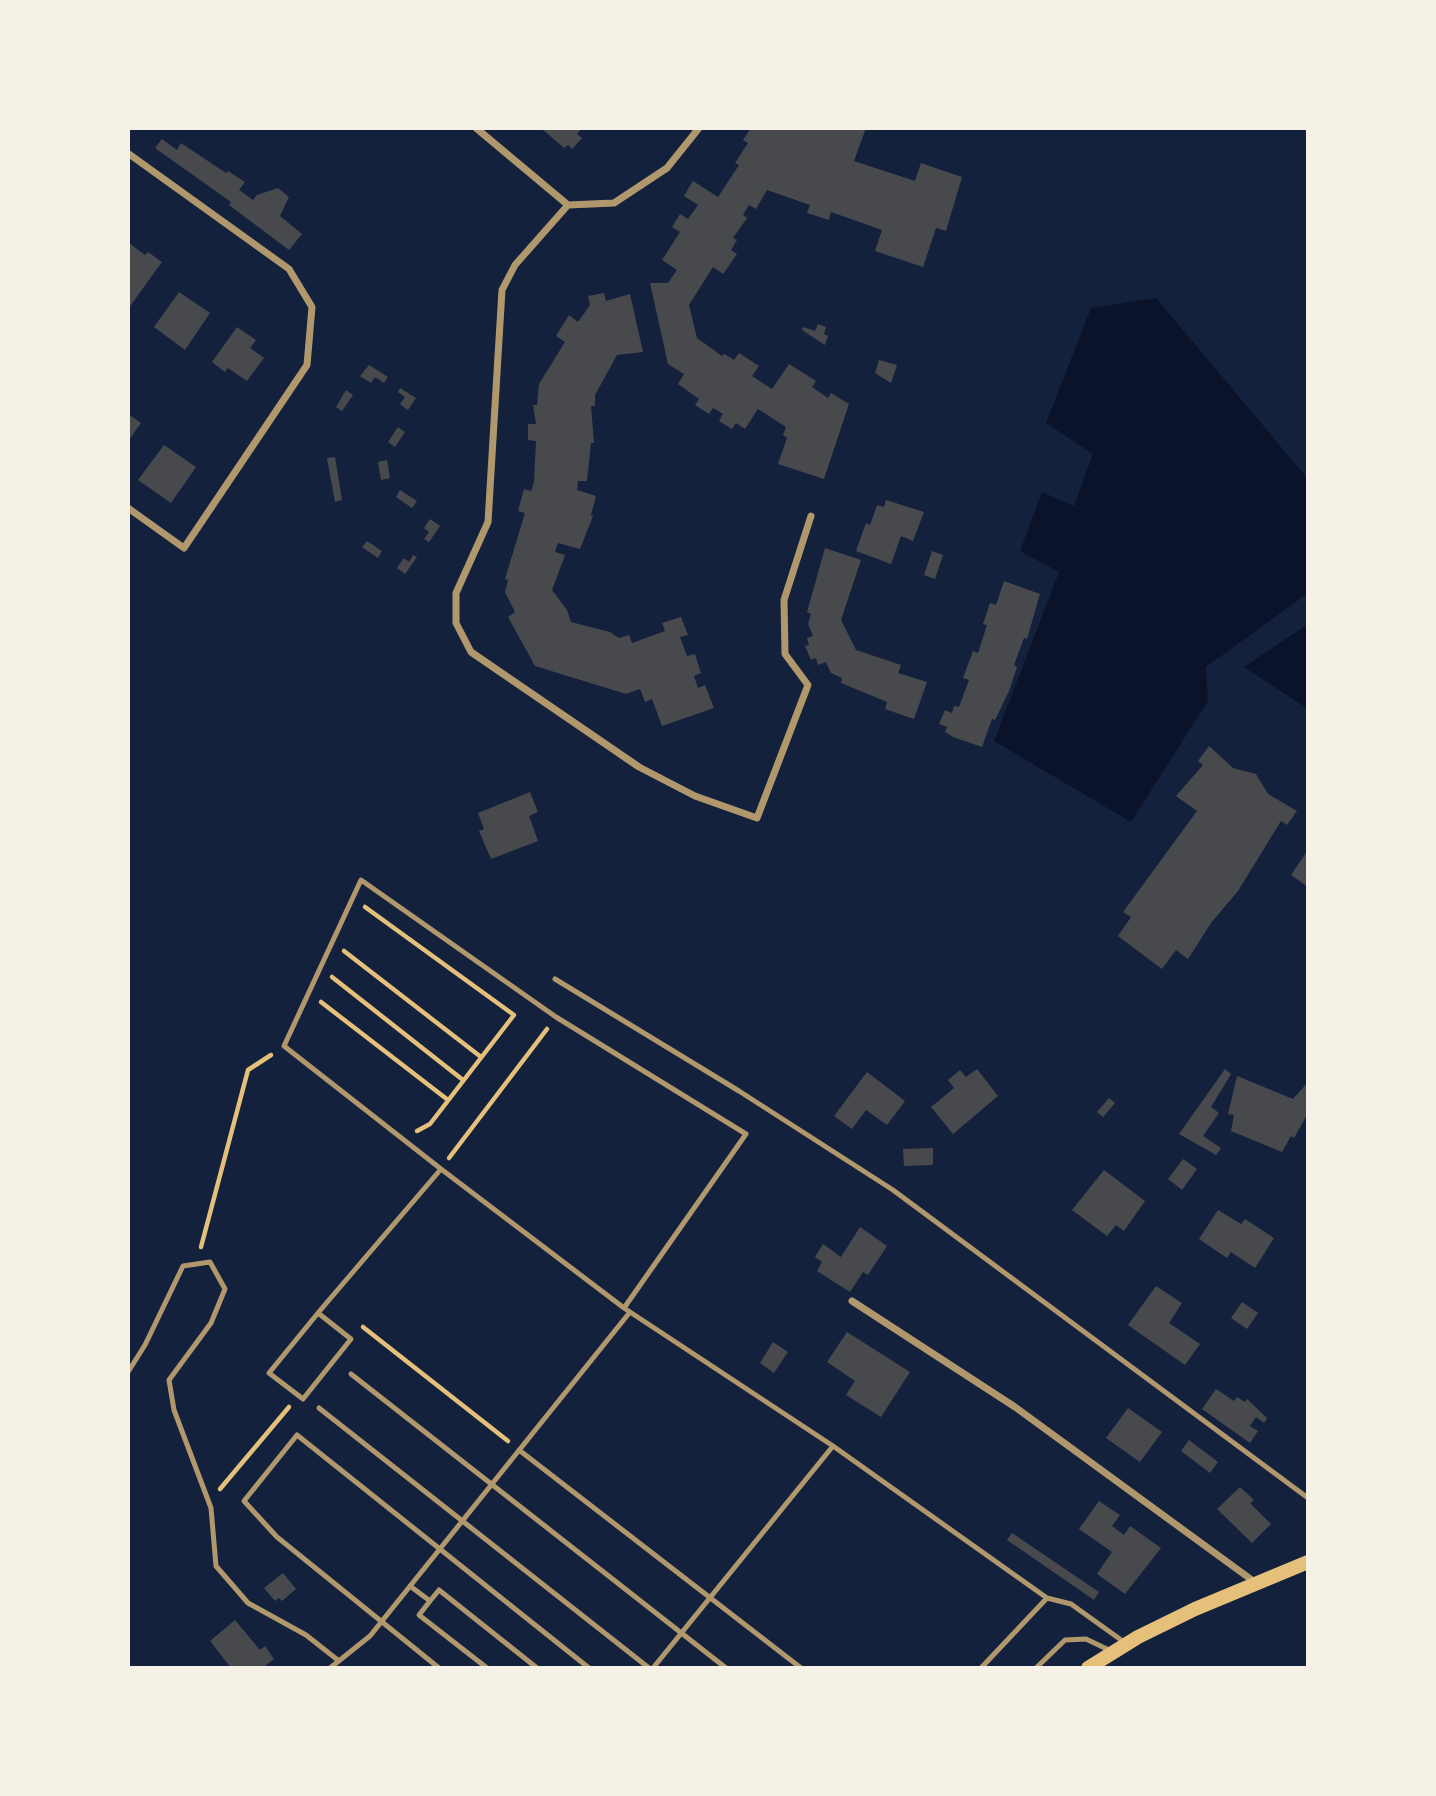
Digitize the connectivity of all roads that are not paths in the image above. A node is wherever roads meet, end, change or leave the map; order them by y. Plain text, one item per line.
1 (476, 128) edge
2 (699, 128) edge
3 (129, 153) edge
4 (568, 205) junction
5 (128, 508) edge
6 (811, 516) dead end
7 (555, 979) dead end
8 (441, 1169) junction
9 (852, 1301) dead end
10 (627, 1310) junction
11 (318, 1313) junction
12 (128, 1372) edge
13 (351, 1374) dead end
14 (319, 1408) dead end
15 (833, 1446) junction
16 (519, 1450) junction
17 (491, 1485) junction
18 (1308, 1498) edge
19 (462, 1521) junction
20 (439, 1549) junction
21 (1308, 1562) edge
22 (1257, 1583) junction
23 (410, 1586) junction
24 (710, 1597) junction
25 (1047, 1598) junction
26 (430, 1601) junction
27 (382, 1621) junction
28 (681, 1632) junction
29 (1126, 1645) junction
30 (339, 1661) junction
31 (330, 1668) edge
32 (439, 1668) edge
33 (486, 1668) edge
34 (537, 1668) edge
35 (589, 1668) edge
36 (651, 1668) edge
37 (726, 1668) edge
38 (801, 1668) edge
39 (981, 1668) edge
40 (1036, 1668) edge
41 (1088, 1668) edge
42 (1108, 1668) edge

1 - 4 street
2 - 4 street
3 - 5 street
4 - 6 street
7 - 18 lane
8 - 10 lane
8 - 10 lane
8 - 11 lane
9 - 22 street
10 - 15 lane
10 - 16 lane
11 - 11 lane
12 - 30 lane
13 - 17 lane
14 - 19 lane
15 - 24 lane
15 - 25 lane
16 - 17 lane
16 - 24 lane
17 - 19 lane
17 - 28 lane
19 - 20 lane
19 - 36 lane
20 - 23 lane
20 - 27 lane
20 - 35 lane
21 - 22 main road
22 - 29 main road
23 - 26 lane
23 - 27 lane
24 - 28 lane
24 - 38 lane
25 - 29 lane
25 - 39 lane
26 - 33 lane
26 - 34 lane
27 - 30 lane
27 - 32 lane
28 - 36 lane
28 - 37 lane
29 - 40 lane
29 - 41 main road
29 - 42 main road
30 - 31 lane

